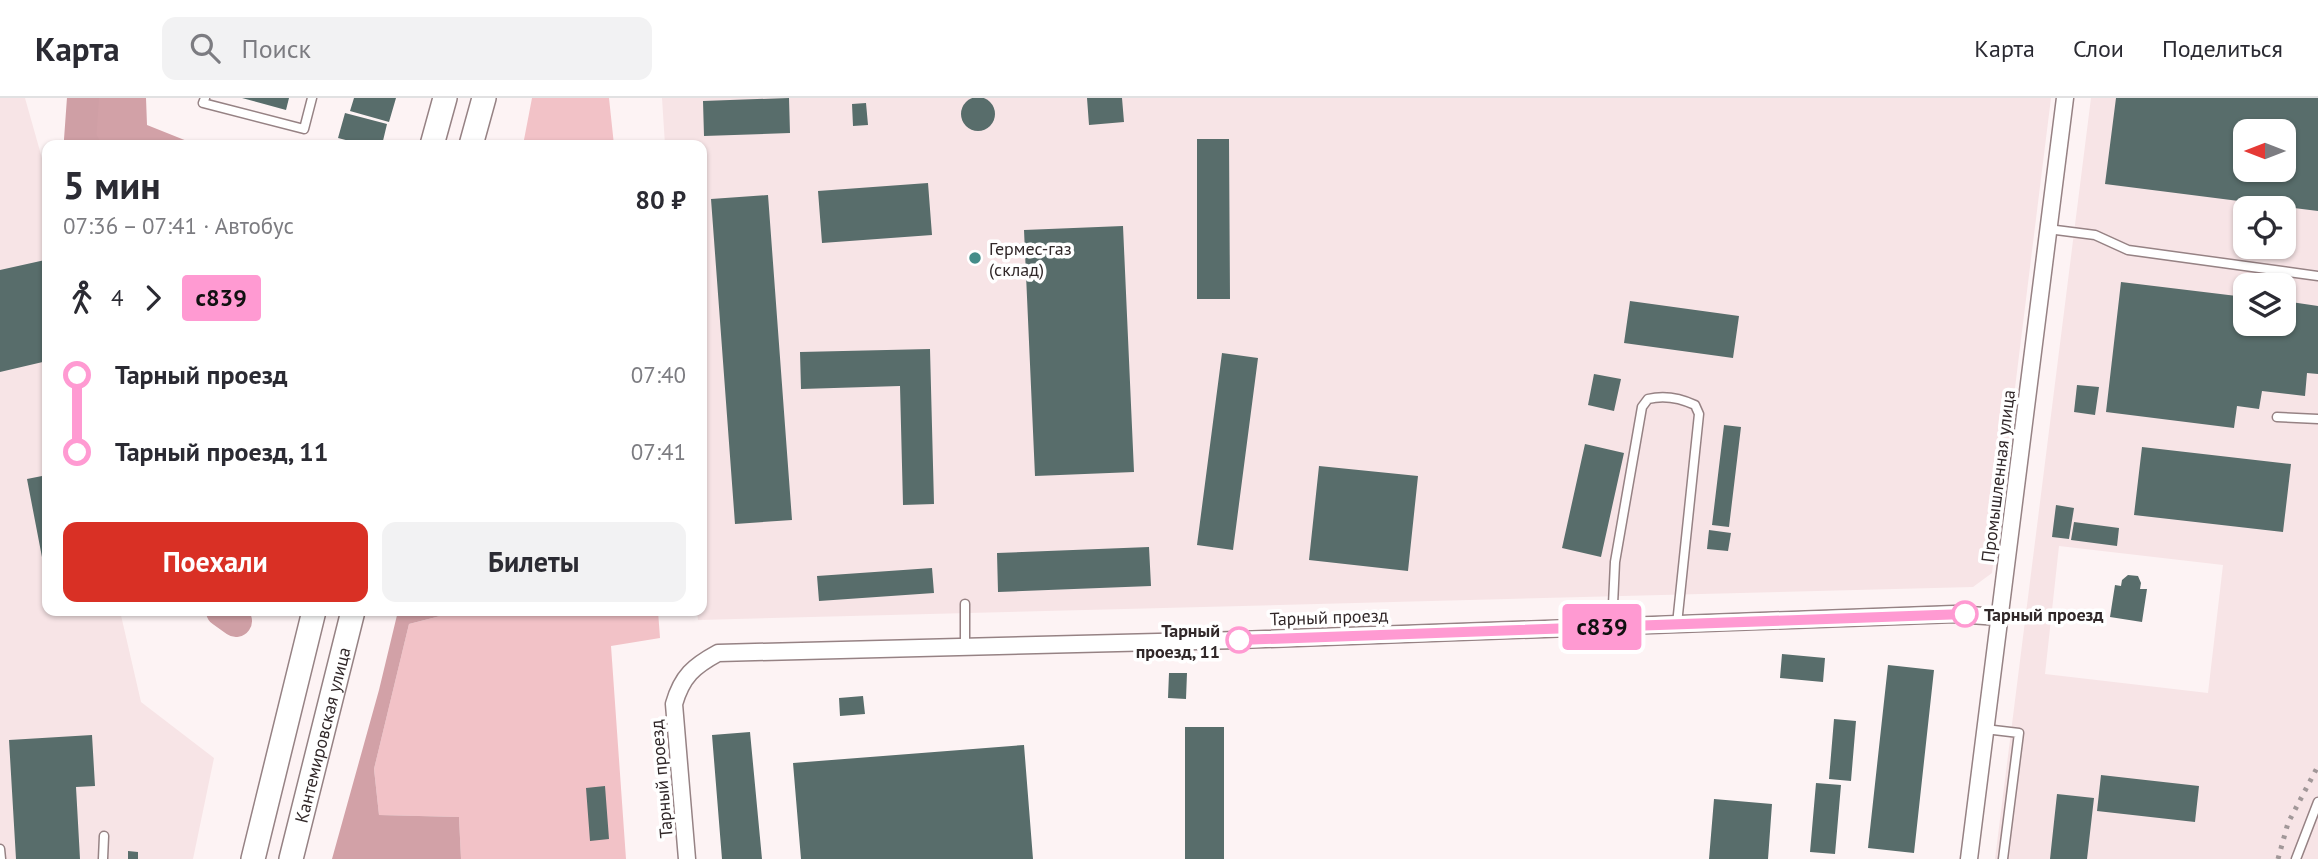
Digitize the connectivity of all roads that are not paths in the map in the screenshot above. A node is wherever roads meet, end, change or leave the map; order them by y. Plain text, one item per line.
1 (205, 98) edge
2 (312, 98) edge
3 (445, 98) edge
4 (484, 98) edge
5 (2065, 98) edge
6 (433, 140) edge
7 (472, 140) edge
8 (2049, 229) junction
9 (2318, 276) edge
10 (2277, 417) dead end
11 (2318, 419) edge
12 (965, 604) dead end
13 (313, 616) edge
14 (352, 616) edge
15 (1999, 617) junction
16 (1676, 624) junction
17 (1612, 626) junction
18 (965, 647) junction
19 (1985, 729) junction
20 (2318, 802) edge
21 (104, 836) dead end
22 (0, 849) edge
23 (1, 859) edge
24 (103, 859) edge
25 (253, 859) edge
26 (291, 859) edge
27 (687, 859) edge
28 (1969, 859) edge
29 (2003, 859) edge
30 (2296, 859) edge

1 - 2 lane
3 - 6 main road
4 - 7 main road
5 - 8 street, Промышленная улица
8 - 9 lane
8 - 15 street, Промышленная улица
10 - 11 lane
12 - 18 lane
13 - 25 main road
14 - 26 main road, Кантемировская улица
15 - 16 street, Тарный проезд
15 - 19 street, Промышленная улица
16 - 17 street, Тарный проезд
16 - 17 lane
17 - 18 street, Тарный проезд
18 - 27 street, Тарный проезд
19 - 28 street, Промышленная улица
19 - 29 lane
20 - 30 lane
21 - 24 lane
22 - 23 lane

